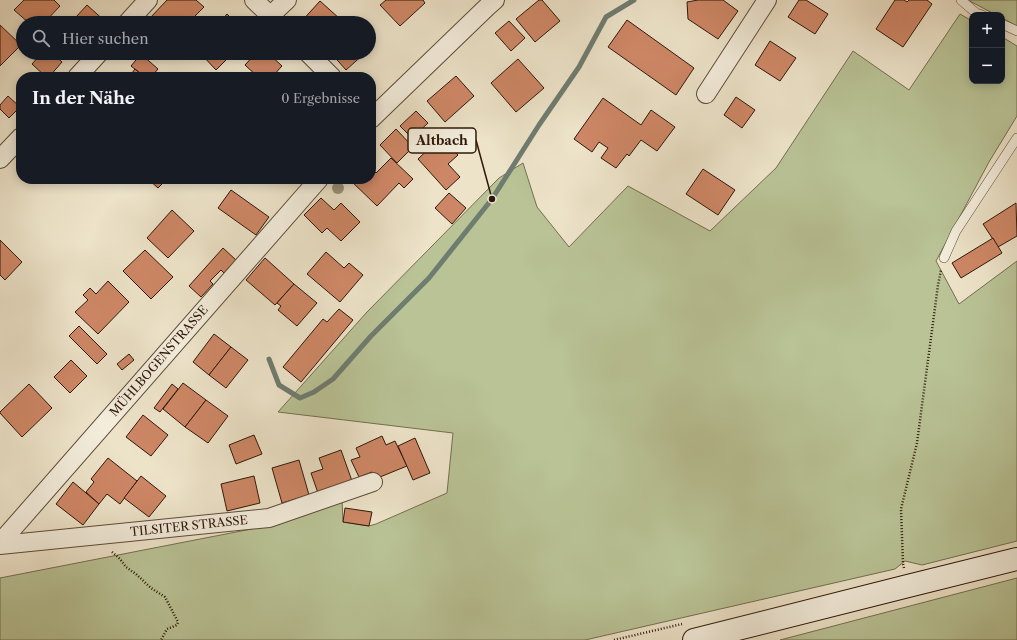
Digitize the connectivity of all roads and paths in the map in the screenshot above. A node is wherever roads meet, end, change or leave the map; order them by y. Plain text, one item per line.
1 (148, 0) edge
2 (254, 0) edge
3 (287, 0) edge
4 (495, 0) edge
5 (767, 0) edge
6 (961, 0) edge
7 (975, 12) edge
8 (133, 16) edge
9 (271, 16) edge
10 (276, 16) edge
11 (1005, 25) edge
12 (1017, 31) edge
13 (93, 60) edge
14 (315, 60) edge
15 (82, 72) edge
16 (327, 72) edge
17 (706, 94) dead end
18 (376, 114) edge
19 (1017, 138) edge
20 (16, 142) edge
21 (0, 159) edge
22 (315, 184) edge
23 (944, 258) joint
24 (373, 482) dead end
25 (101, 535) junction
26 (0, 544) edge
27 (1017, 559) edge
28 (903, 564) dead end
29 (161, 640) edge
30 (694, 640) edge

1 - 8 street
2 - 9 street
3 - 10 street
4 - 18 street
5 - 17 street
6 - 7 lane
11 - 12 lane
13 - 15 street
14 - 16 street
19 - 23 lane
20 - 21 street
22 - 26 street, MÜHLBOGENSTRASSE
23 - 28 path
24 - 25 street, TILSITER STRASSE
25 - 26 street, TILSITER STRASSE
25 - 29 path
27 - 30 main road

